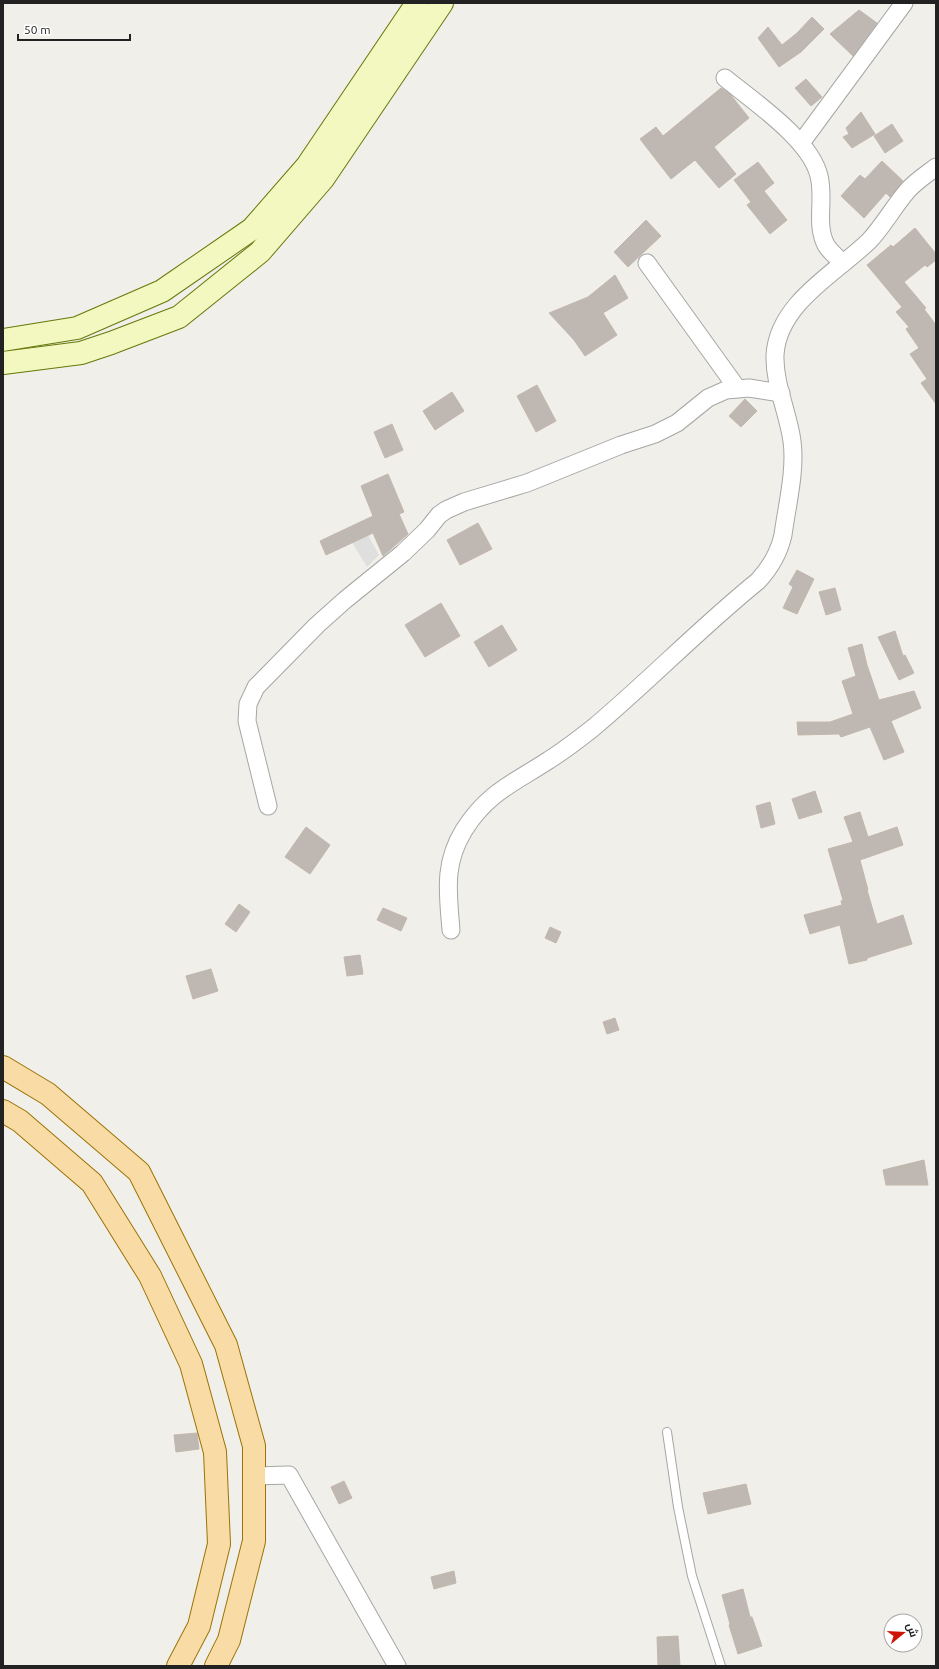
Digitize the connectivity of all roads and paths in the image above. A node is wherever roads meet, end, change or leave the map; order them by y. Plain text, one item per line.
1 (417, 3) edge
2 (442, 3) edge
3 (904, 3) edge
4 (725, 78) dead end
5 (801, 143) junction
6 (936, 167) edge
7 (647, 263) dead end
8 (843, 264) junction
9 (101, 318) junction
10 (3, 340) edge
11 (111, 343) junction
12 (3, 363) edge
13 (738, 388) junction
14 (780, 393) junction
15 (268, 806) dead end
16 (451, 930) dead end
17 (3, 1067) edge
18 (3, 1111) edge
19 (667, 1432) dead end
20 (254, 1476) junction
21 (178, 1666) edge
22 (216, 1666) edge
23 (397, 1666) edge
24 (721, 1666) edge

1 - 9 main road
2 - 11 main road
3 - 5 street
4 - 5 street
5 - 8 street
6 - 8 street
7 - 13 street
8 - 14 street
9 - 10 main road
9 - 11 main road
11 - 12 main road
13 - 14 street
13 - 15 street
14 - 16 street
17 - 20 main road
18 - 21 main road
19 - 24 lane
20 - 22 main road
20 - 23 street

